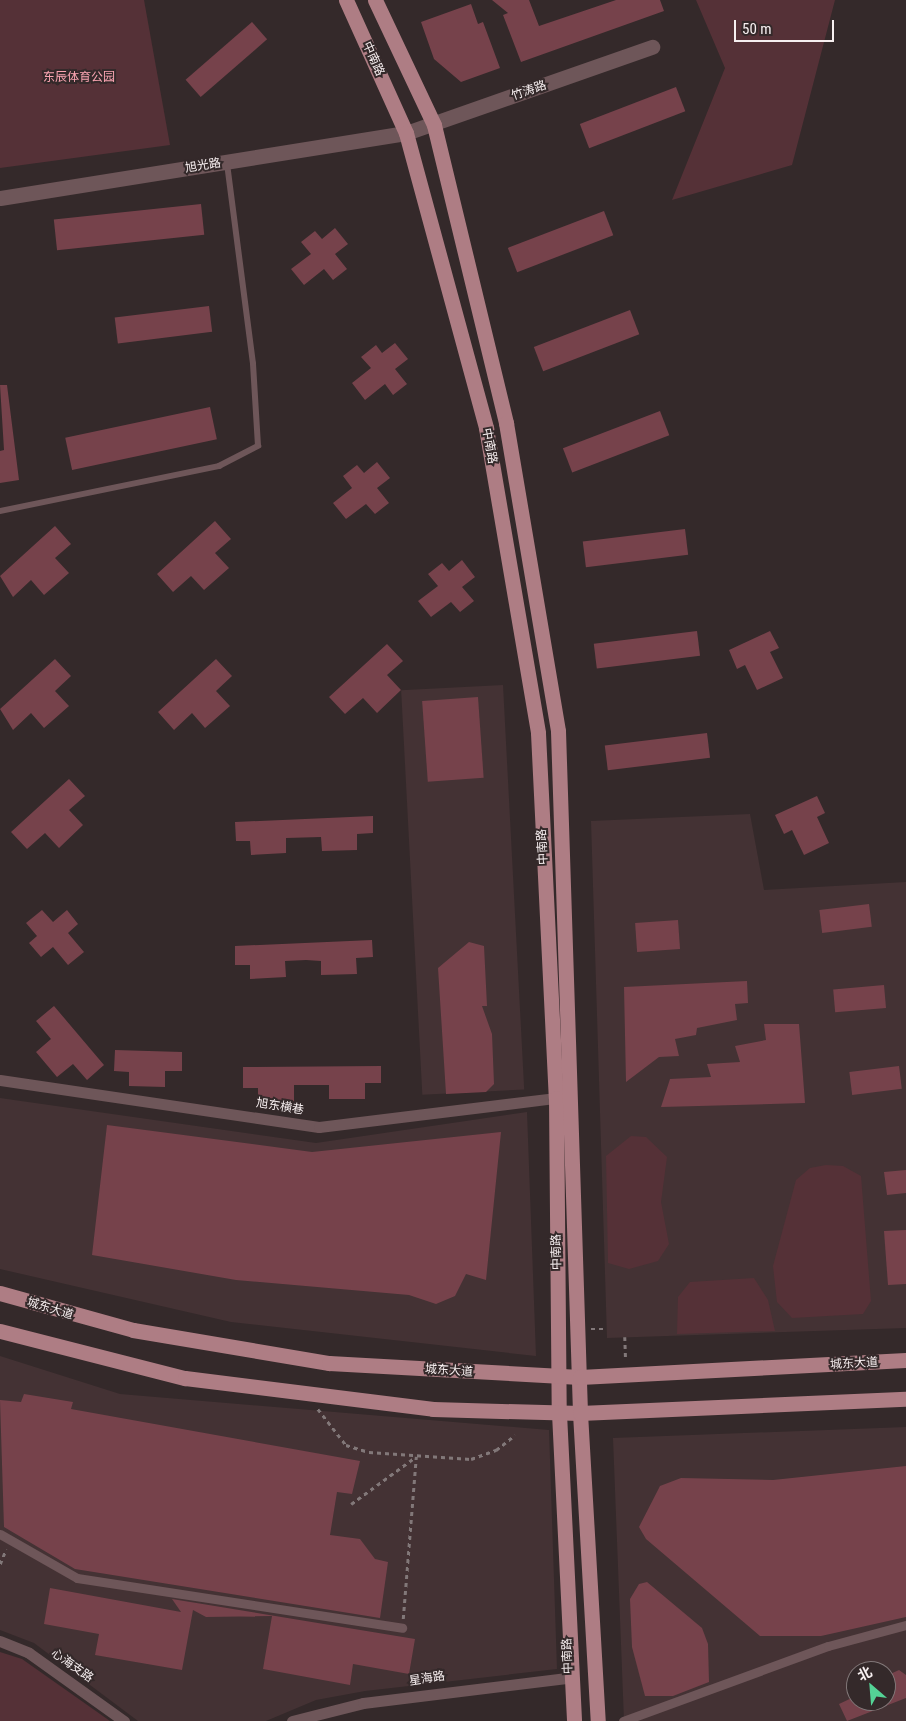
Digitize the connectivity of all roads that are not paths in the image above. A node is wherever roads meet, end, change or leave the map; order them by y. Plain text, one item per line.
1 (346, 0) edge
2 (375, 0) edge
3 (652, 48) dead end
4 (434, 125) junction
5 (406, 133) junction
6 (227, 162) junction
7 (0, 198) edge
8 (0, 511) edge
9 (0, 1080) edge
10 (556, 1098) junction
11 (0, 1293) edge
12 (0, 1331) edge
13 (906, 1360) edge
14 (558, 1377) junction
15 (580, 1378) junction
16 (906, 1399) edge
17 (559, 1413) junction
18 (580, 1413) junction
19 (0, 1534) edge
20 (906, 1625) edge
21 (402, 1628) road end
22 (0, 1641) edge
23 (568, 1678) junction
24 (124, 1721) edge
25 (292, 1721) edge
26 (574, 1721) edge
27 (598, 1721) edge
28 (622, 1721) edge

1 - 5 main road, 中南路
2 - 4 main road, 中南路
3 - 4 street, 竹涛路
4 - 5 street, 竹涛路
4 - 15 main road, 中南路
5 - 6 street, 旭光路
5 - 10 main road, 中南路
6 - 7 street, 旭光路
6 - 8 lane
9 - 10 street, 旭东横巷
10 - 14 main road, 中南路
11 - 14 main road, 城东大道
12 - 17 main road
13 - 15 main road, 城东大道
14 - 15 main road, 城东大道
14 - 17 main road, 中南路
15 - 18 main road, 中南路
16 - 18 main road
17 - 18 main road
17 - 23 main road, 中南路
18 - 27 main road, 中南路
19 - 21 street
20 - 28 street
22 - 24 street, 心海支路
23 - 25 street, 星海路
23 - 26 main road, 中南路

